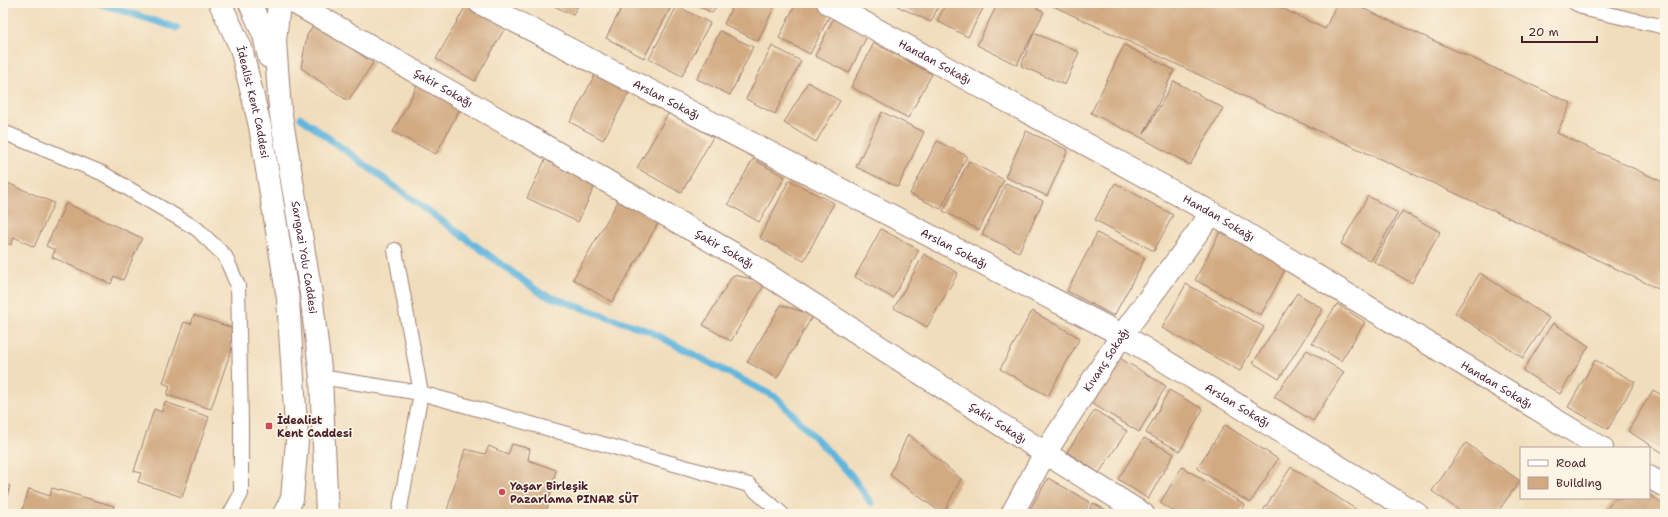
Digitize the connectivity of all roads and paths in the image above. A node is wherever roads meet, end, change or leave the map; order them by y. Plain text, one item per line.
1 (220, 3) edge
2 (236, 3) edge
3 (250, 3) edge
4 (279, 3) edge
5 (295, 3) edge
6 (480, 3) edge
7 (828, 3) edge
8 (1575, 3) edge
9 (1665, 27) edge
10 (241, 48) junction
11 (280, 109) junction
12 (3, 132) edge
13 (1212, 213) junction
14 (395, 250) dead end
15 (1122, 335) junction
16 (321, 377) junction
17 (421, 393) junction
18 (1600, 447) edge
19 (1044, 453) junction
20 (1650, 478) edge
21 (1665, 486) edge
22 (230, 514) edge
23 (284, 514) edge
24 (327, 514) edge
25 (399, 514) edge
26 (782, 514) edge
27 (1012, 514) edge
28 (1143, 514) edge
29 (1417, 514) edge

1 - 10 street, İdealist Kent Caddesi
2 - 10 street
3 - 11 street
4 - 11 street, Sarıgazi Yolu Caddesi
5 - 19 street, Şakir Sokağı
6 - 15 street, Arslan Sokağı
7 - 13 street, Handan Sokağı
8 - 9 lane
10 - 23 street, İdealist Kent Caddesi
11 - 16 street, Sarıgazi Yolu Caddesi
12 - 22 lane
13 - 15 street, Kıvanç Sokağı
13 - 18 street, Handan Sokağı
14 - 17 lane
15 - 19 street, Kıvanç Sokağı
15 - 29 street, Arslan Sokağı
16 - 17 lane
16 - 24 street, Sarıgazi Yolu Caddesi
17 - 25 lane
17 - 26 lane
19 - 27 street, Kıvanç Sokağı
19 - 28 street, Şakir Sokağı
20 - 21 street

